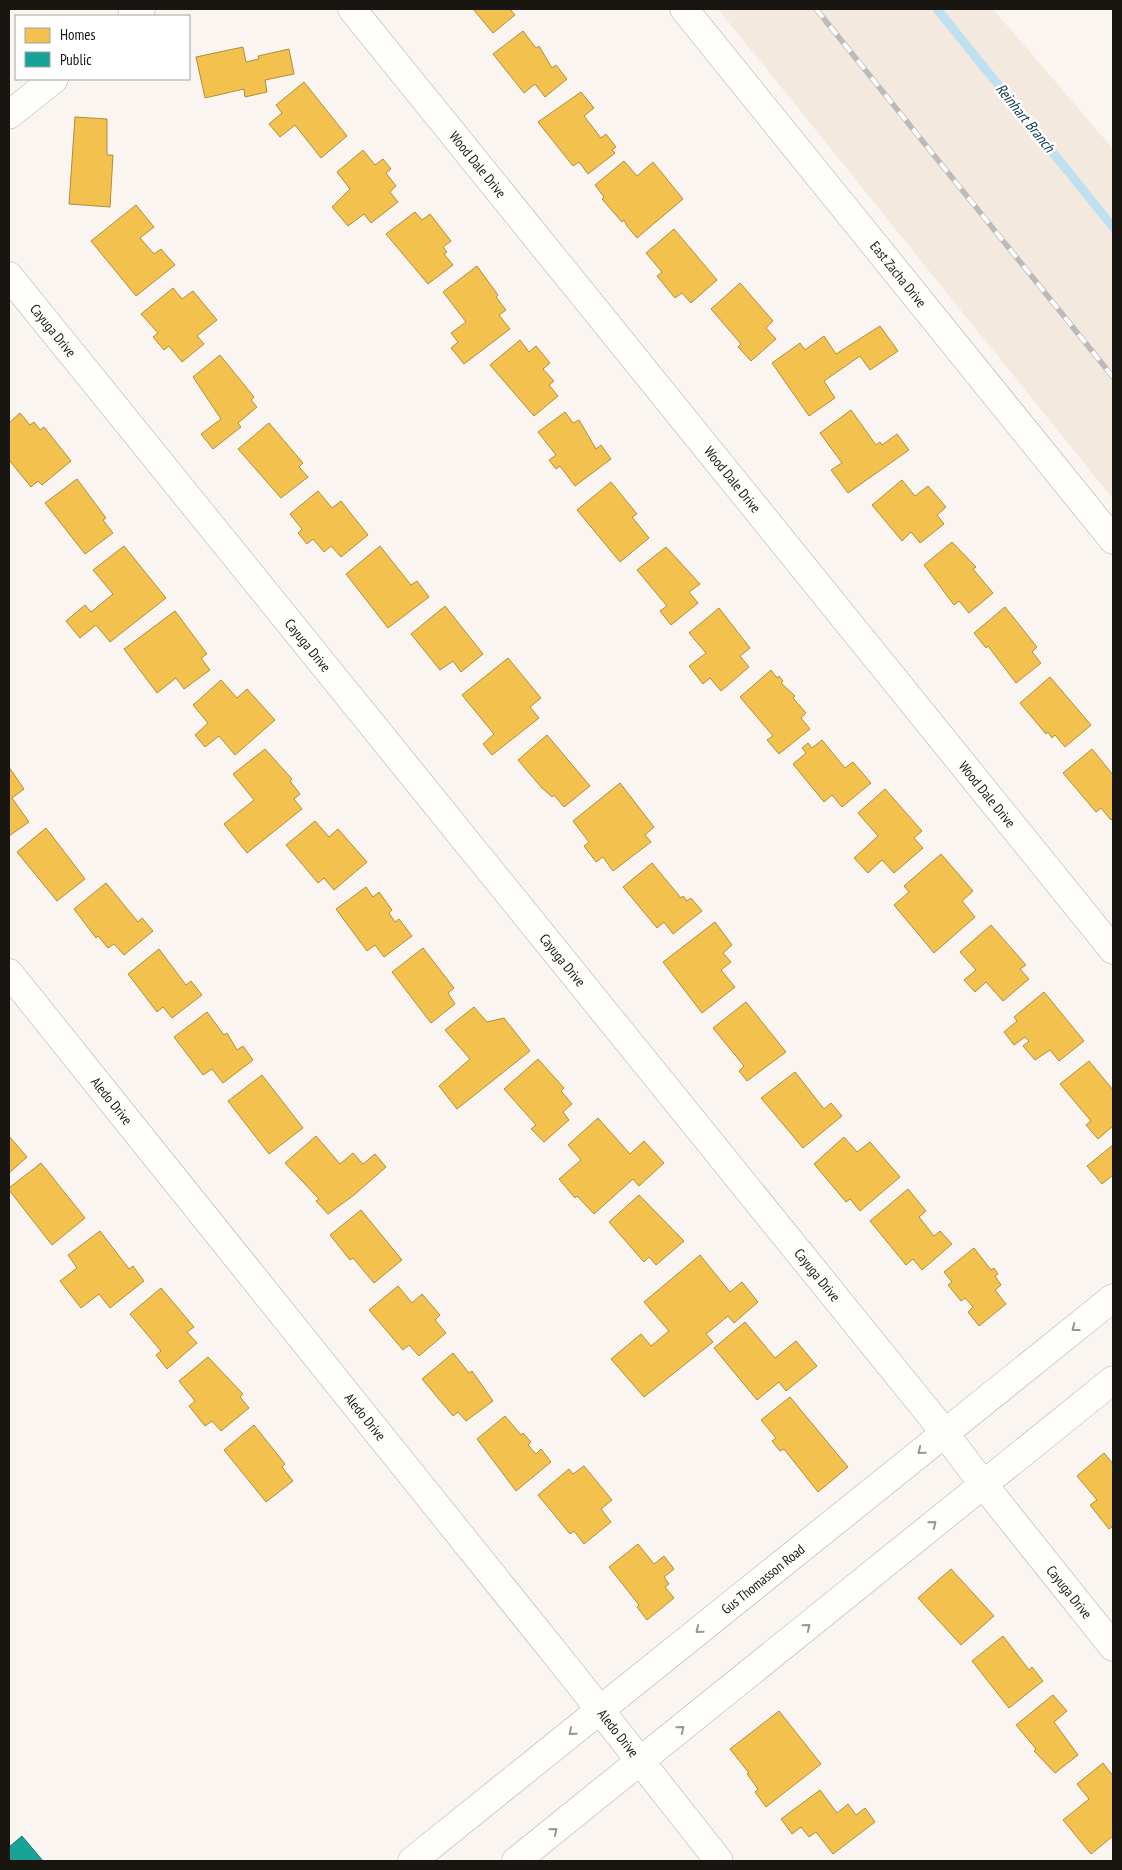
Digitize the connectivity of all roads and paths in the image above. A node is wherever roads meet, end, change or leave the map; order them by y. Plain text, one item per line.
1 (352, 9) edge
2 (684, 9) edge
3 (53, 80) edge
4 (10, 113) edge
5 (9, 276) edge
6 (1113, 540) edge
7 (1113, 950) edge
8 (9, 973) edge
9 (1113, 1298) edge
10 (1113, 1380) edge
11 (944, 1432) junction
12 (983, 1484) junction
13 (1113, 1647) edge
14 (600, 1710) junction
15 (640, 1762) junction
16 (412, 1861) edge
17 (516, 1861) edge
18 (719, 1861) edge

1 - 7 street, Wood Dale Drive
2 - 6 street, East Zacha Drive
3 - 4 street
5 - 11 street, Cayuga Drive
8 - 14 street, Aledo Drive
9 -> 11 street, Gus Thomasson Road
10 - 12 street
11 - 12 street, Cayuga Drive
11 -> 14 street, Gus Thomasson Road
12 - 13 street, Cayuga Drive
15 -> 12 street
14 - 15 street, Aledo Drive
14 -> 16 street, Gus Thomasson Road
17 -> 15 street
15 - 18 street, Aledo Drive

